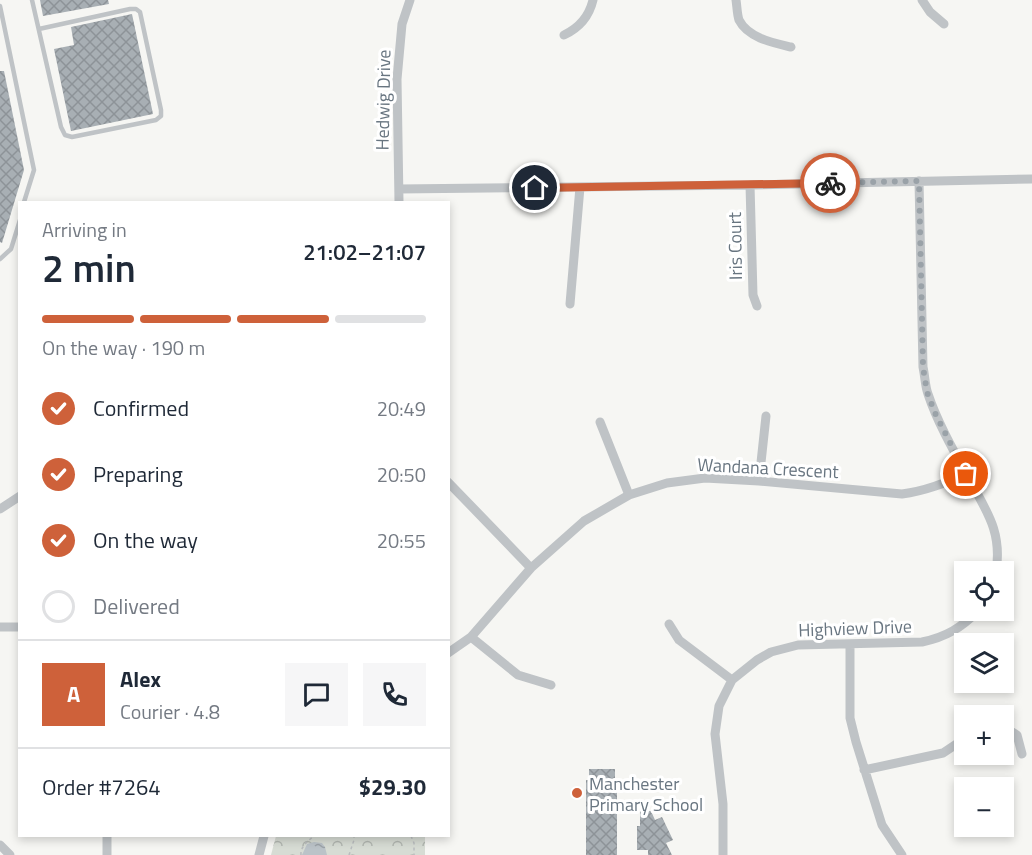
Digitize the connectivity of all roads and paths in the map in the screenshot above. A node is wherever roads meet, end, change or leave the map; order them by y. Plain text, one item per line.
1 (32, 0) edge
2 (410, 0) edge
3 (593, 0) edge
4 (736, 0) edge
5 (922, 0) edge
6 (0, 6) edge
7 (944, 24) dead end
8 (39, 29) junction
9 (564, 35) dead end
10 (791, 47) dead end
11 (1032, 179) edge
12 (919, 181) junction
13 (750, 185) junction
14 (580, 187) junction
15 (399, 189) junction
16 (24, 201) edge
17 (399, 201) edge
18 (18, 226) edge
19 (0, 259) edge
20 (570, 304) dead end
21 (757, 306) dead end
22 (766, 416) dead end
23 (600, 422) dead end
24 (966, 474) junction
25 (759, 481) junction
26 (450, 485) edge
27 (629, 495) junction
28 (18, 497) edge
29 (0, 509) edge
30 (998, 561) edge
31 (531, 568) junction
32 (968, 621) edge
33 (669, 624) dead end
34 (0, 627) edge
35 (18, 627) edge
36 (471, 637) junction
37 (850, 645) junction
38 (450, 652) edge
39 (732, 680) junction
40 (551, 685) dead end
41 (1014, 733) edge
42 (954, 746) edge
43 (1022, 754) dead end
44 (864, 770) junction
45 (107, 837) edge
46 (264, 837) edge
47 (313, 837) edge
48 (354, 837) edge
49 (411, 837) edge
50 (0, 845) edge
51 (10, 855) edge
52 (107, 855) edge
53 (260, 855) edge
54 (301, 855) edge
55 (349, 855) edge
56 (414, 855) edge
57 (723, 855) edge
58 (902, 855) edge

1 - 8 lane
2 - 15 street, Hedwig Drive
3 - 9 street
4 - 10 street
5 - 7 street
6 - 16 lane
8 - 8 lane
11 - 12 street
12 - 13 street
12 - 24 street
13 - 14 street
13 - 21 street, Iris Court
14 - 15 street
14 - 20 street
15 - 17 street, Hedwig Drive
18 - 19 lane
22 - 25 street
23 - 27 street
24 - 25 street, Wandana Crescent
24 - 30 street
25 - 27 street, Wandana Crescent
26 - 31 street
27 - 31 street, Wandana Crescent
28 - 29 street
31 - 36 street, Wandana Crescent
32 - 37 street, Highview Drive
33 - 39 street
34 - 35 street
36 - 38 street, Wandana Crescent
36 - 40 street
37 - 39 street, Highview Drive
37 - 44 street
39 - 57 street, Highview Drive
41 - 43 street
42 - 44 street
44 - 58 street
45 - 52 street
46 - 53 street
47 - 54 path
48 - 55 path
49 - 56 path
50 - 51 street

